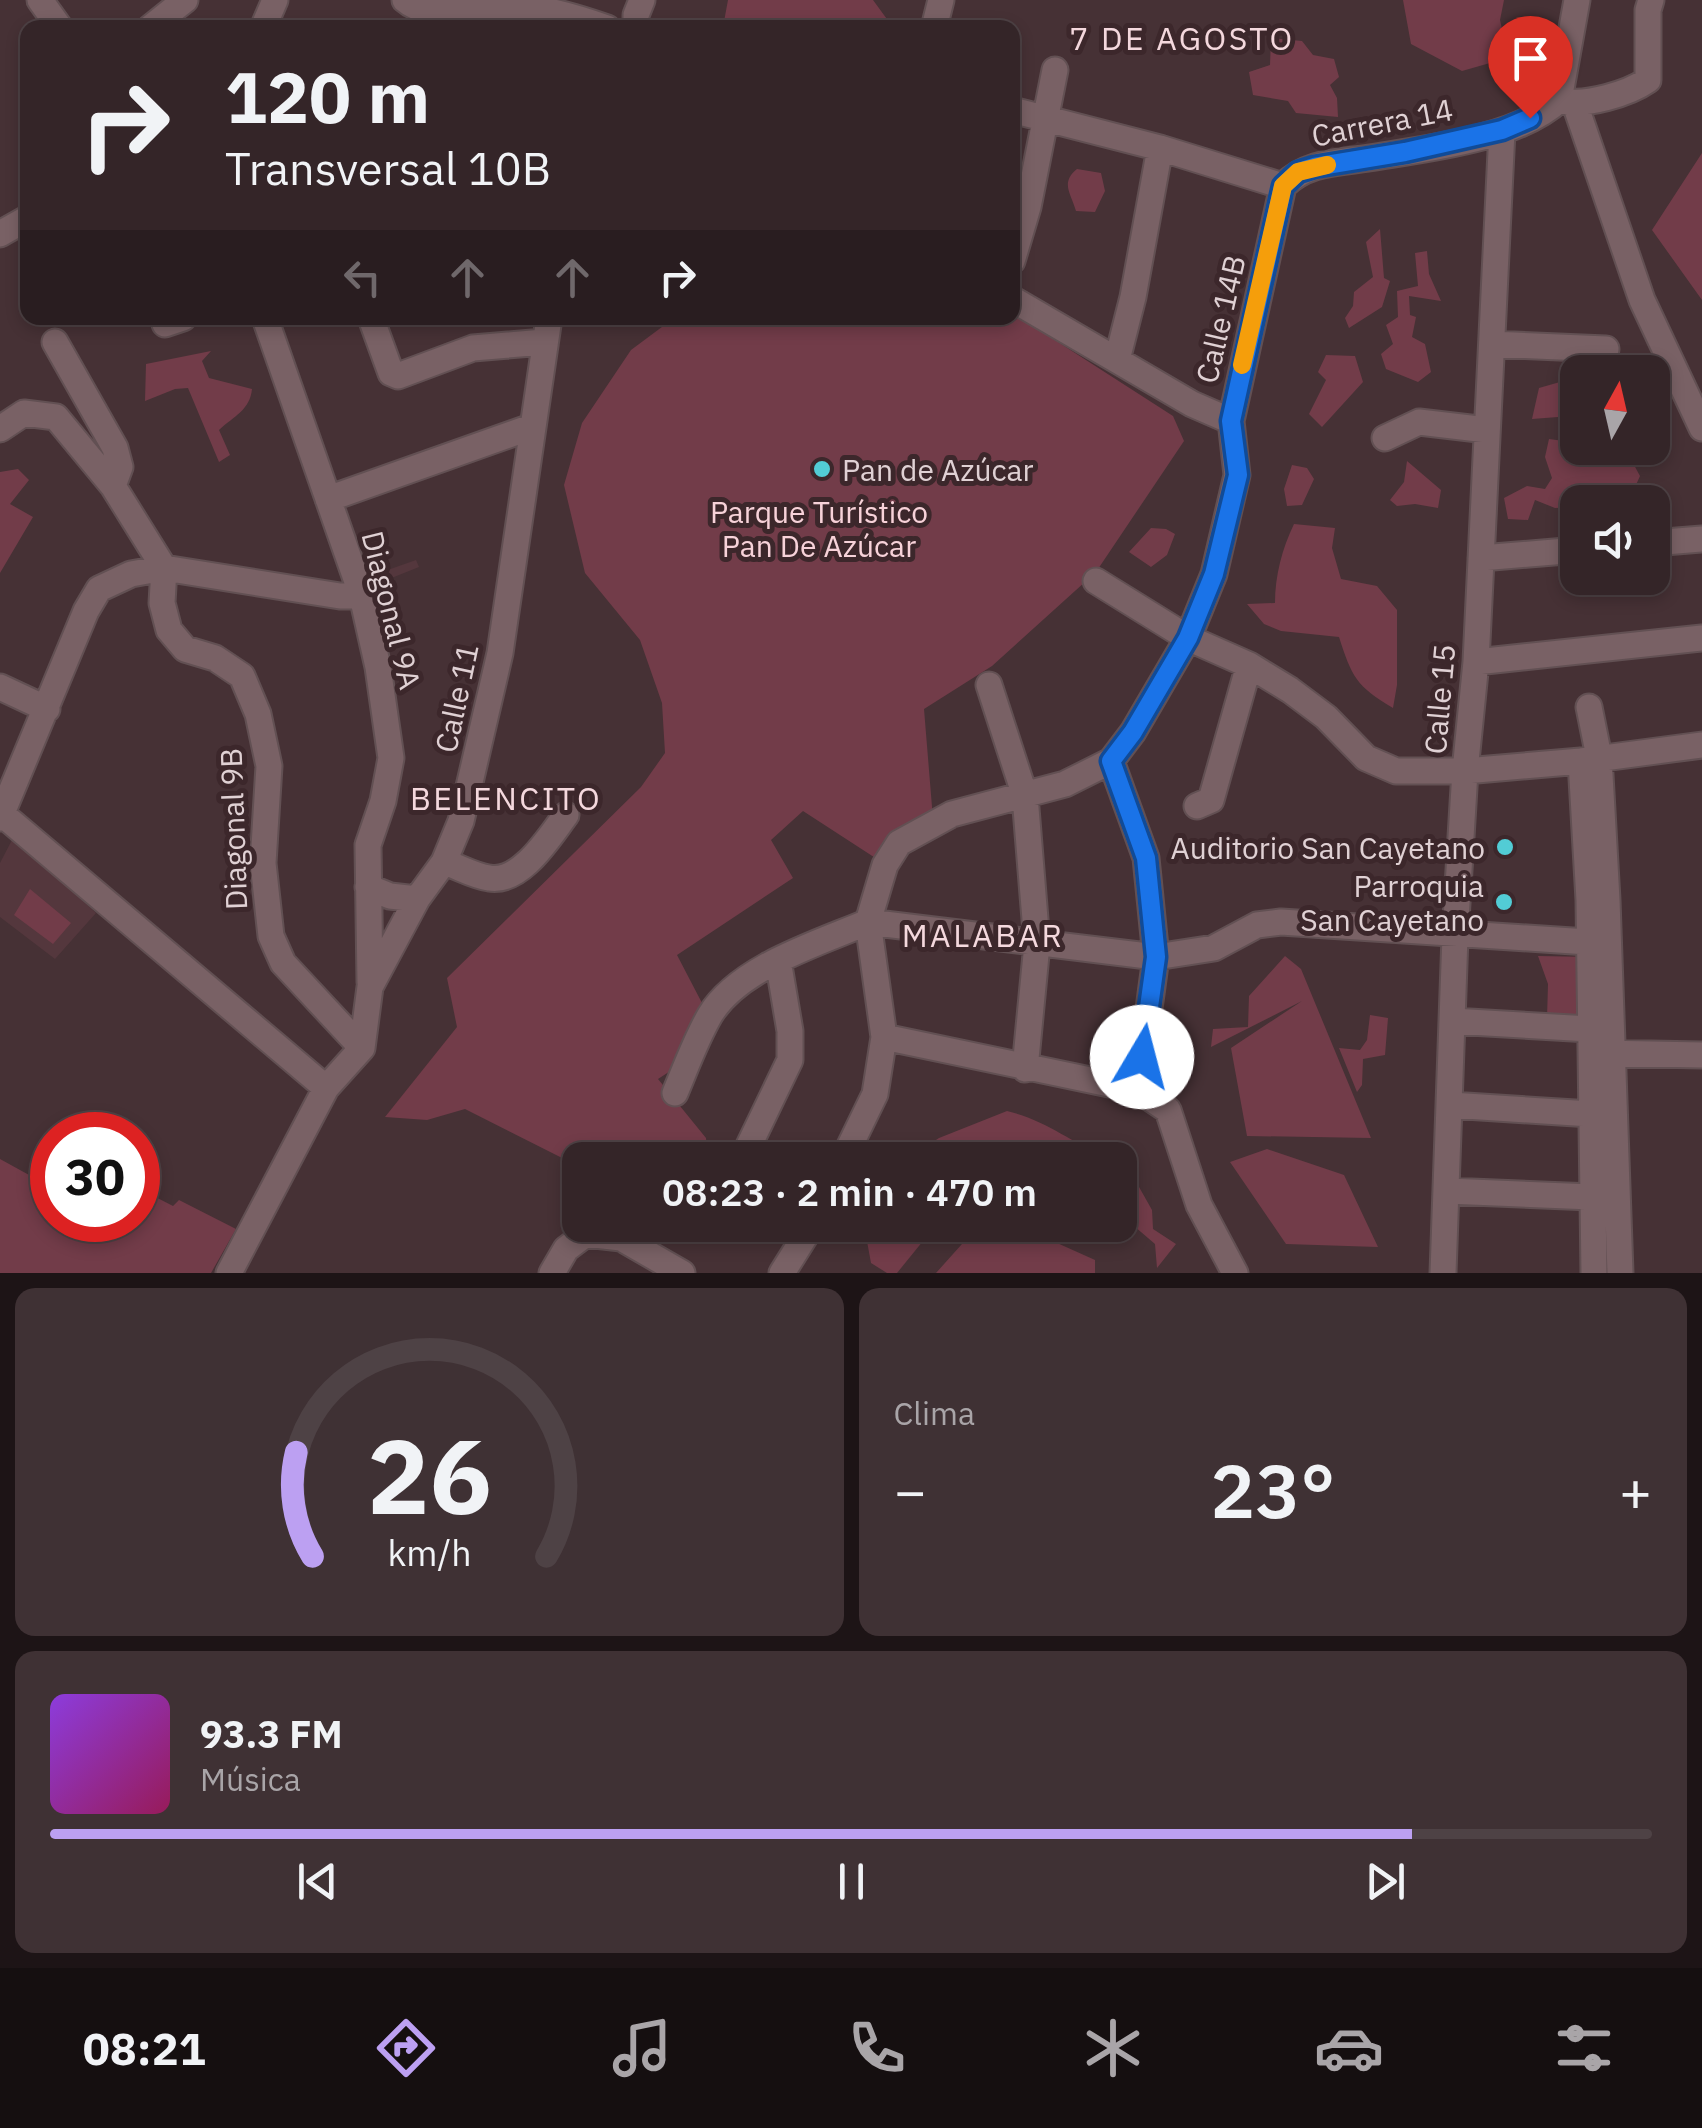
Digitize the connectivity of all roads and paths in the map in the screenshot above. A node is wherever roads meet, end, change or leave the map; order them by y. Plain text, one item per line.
1 (185, 0) edge
2 (1576, 0) edge
3 (1650, 0) edge
4 (413, 12) edge
5 (554, 18) edge
6 (160, 20) edge
7 (1055, 70) dead end
8 (1567, 102) junction
9 (1020, 112) edge
10 (1046, 118) junction
11 (1502, 130) junction
12 (1160, 148) junction
13 (1283, 186) junction
14 (1020, 204) edge
15 (1020, 304) edge
16 (267, 325) edge
17 (374, 325) edge
18 (546, 330) edge
19 (55, 342) dead end
20 (1492, 344) junction
21 (1606, 349) dead end
22 (1117, 360) junction
23 (1231, 421) junction
24 (531, 427) junction
25 (1702, 428) edge
26 (0, 429) edge
27 (1488, 430) junction
28 (1385, 438) dead end
29 (113, 486) junction
30 (328, 498) junction
31 (1702, 539) edge
32 (1670, 542) edge
33 (1560, 551) edge
34 (1481, 558) junction
35 (164, 568) junction
36 (1096, 581) dead end
37 (362, 596) junction
38 (1188, 638) junction
39 (1702, 638) edge
40 (1476, 662) junction
41 (1248, 665) junction
42 (989, 685) dead end
43 (0, 687) edge
44 (1589, 706) dead end
45 (47, 709) junction
46 (1702, 745) edge
47 (1590, 759) junction
48 (1111, 761) junction
49 (1465, 771) junction
50 (1025, 796) junction
51 (1197, 806) dead end
52 (566, 815) dead end
53 (1, 816) edge
54 (444, 862) junction
55 (368, 887) junction
56 (416, 899) junction
57 (1598, 900) junction
58 (868, 922) junction
59 (1455, 936) junction
60 (1588, 942) junction
61 (1037, 944) junction
62 (1156, 957) junction
63 (778, 960) junction
64 (370, 987) junction
65 (1452, 1021) junction
66 (884, 1038) junction
67 (1598, 1045) junction
68 (362, 1048) junction
69 (1702, 1055) edge
70 (1025, 1068) junction
71 (326, 1088) junction
72 (1138, 1090) junction
73 (676, 1092) dead end
74 (1450, 1104) junction
75 (1591, 1114) junction
76 (751, 1142) edge
77 (852, 1142) edge
78 (1448, 1191) junction
79 (1592, 1197) junction
80 (573, 1242) edge
81 (629, 1242) edge
82 (801, 1242) edge
83 (229, 1273) edge
84 (552, 1273) edge
85 (682, 1273) edge
86 (782, 1273) edge
87 (1235, 1273) edge
88 (1443, 1273) edge
89 (1594, 1273) edge
90 (1620, 1273) edge

1 - 6 street
2 - 8 street
3 - 8 street, Carrera 14
4 - 5 street
7 - 10 street
8 - 11 street, Carrera 14
8 - 25 street
9 - 10 street
10 - 12 street
10 - 14 street
11 - 13 street, Carrera 14
11 - 20 street, Calle 15
12 - 13 street
12 - 22 street
13 - 23 street, Calle 14B
15 - 22 street
16 - 30 street, Diagonal 9A
17 - 18 street
18 - 24 street, Calle 11
19 - 29 street
20 - 21 street
20 - 27 street, Calle 15
22 - 23 street
23 - 38 street, Calle 14B
24 - 30 street
24 - 54 street, Calle 11
26 - 29 street, Diagonal 9B
27 - 28 street
27 - 34 street, Calle 15
29 - 35 street, Diagonal 9B
30 - 37 street, Diagonal 9A
31 - 32 street
33 - 34 street
34 - 40 street, Calle 15
35 - 37 street
35 - 45 street
35 - 68 street, Diagonal 9B
36 - 38 street
37 - 55 street, Diagonal 9A
38 - 41 street
38 - 48 street, Calle 14B
39 - 40 street
40 - 49 street, Calle 15
41 - 49 street
41 - 51 street
42 - 50 street
43 - 45 street
44 - 47 street
45 - 53 street
46 - 47 street
47 - 49 street
47 - 57 street
48 - 50 street
48 - 62 street
49 - 59 street, Calle 15
50 - 58 street
50 - 61 street
52 - 54 street
53 - 71 street
54 - 56 street, Calle 11
55 - 56 street
55 - 64 street, Diagonal 9A
56 - 64 street, Calle 11
57 - 60 street
57 - 67 street
58 - 61 street
58 - 63 street
58 - 66 street
59 - 60 street
59 - 62 street
59 - 65 street, Calle 15
60 - 67 street
61 - 62 street
61 - 70 street
62 - 72 street
63 - 73 street
63 - 76 street
64 - 68 street, Calle 11
65 - 67 street
65 - 74 street, Calle 15
66 - 70 street
66 - 77 street
67 - 69 street
67 - 75 street
67 - 90 street
68 - 71 street
70 - 72 street
71 - 83 street
72 - 87 street
74 - 75 street
74 - 78 street, Calle 15
75 - 79 street
78 - 79 street
78 - 88 street, Calle 15
79 - 89 street
80 - 84 street
81 - 85 street
82 - 86 street

